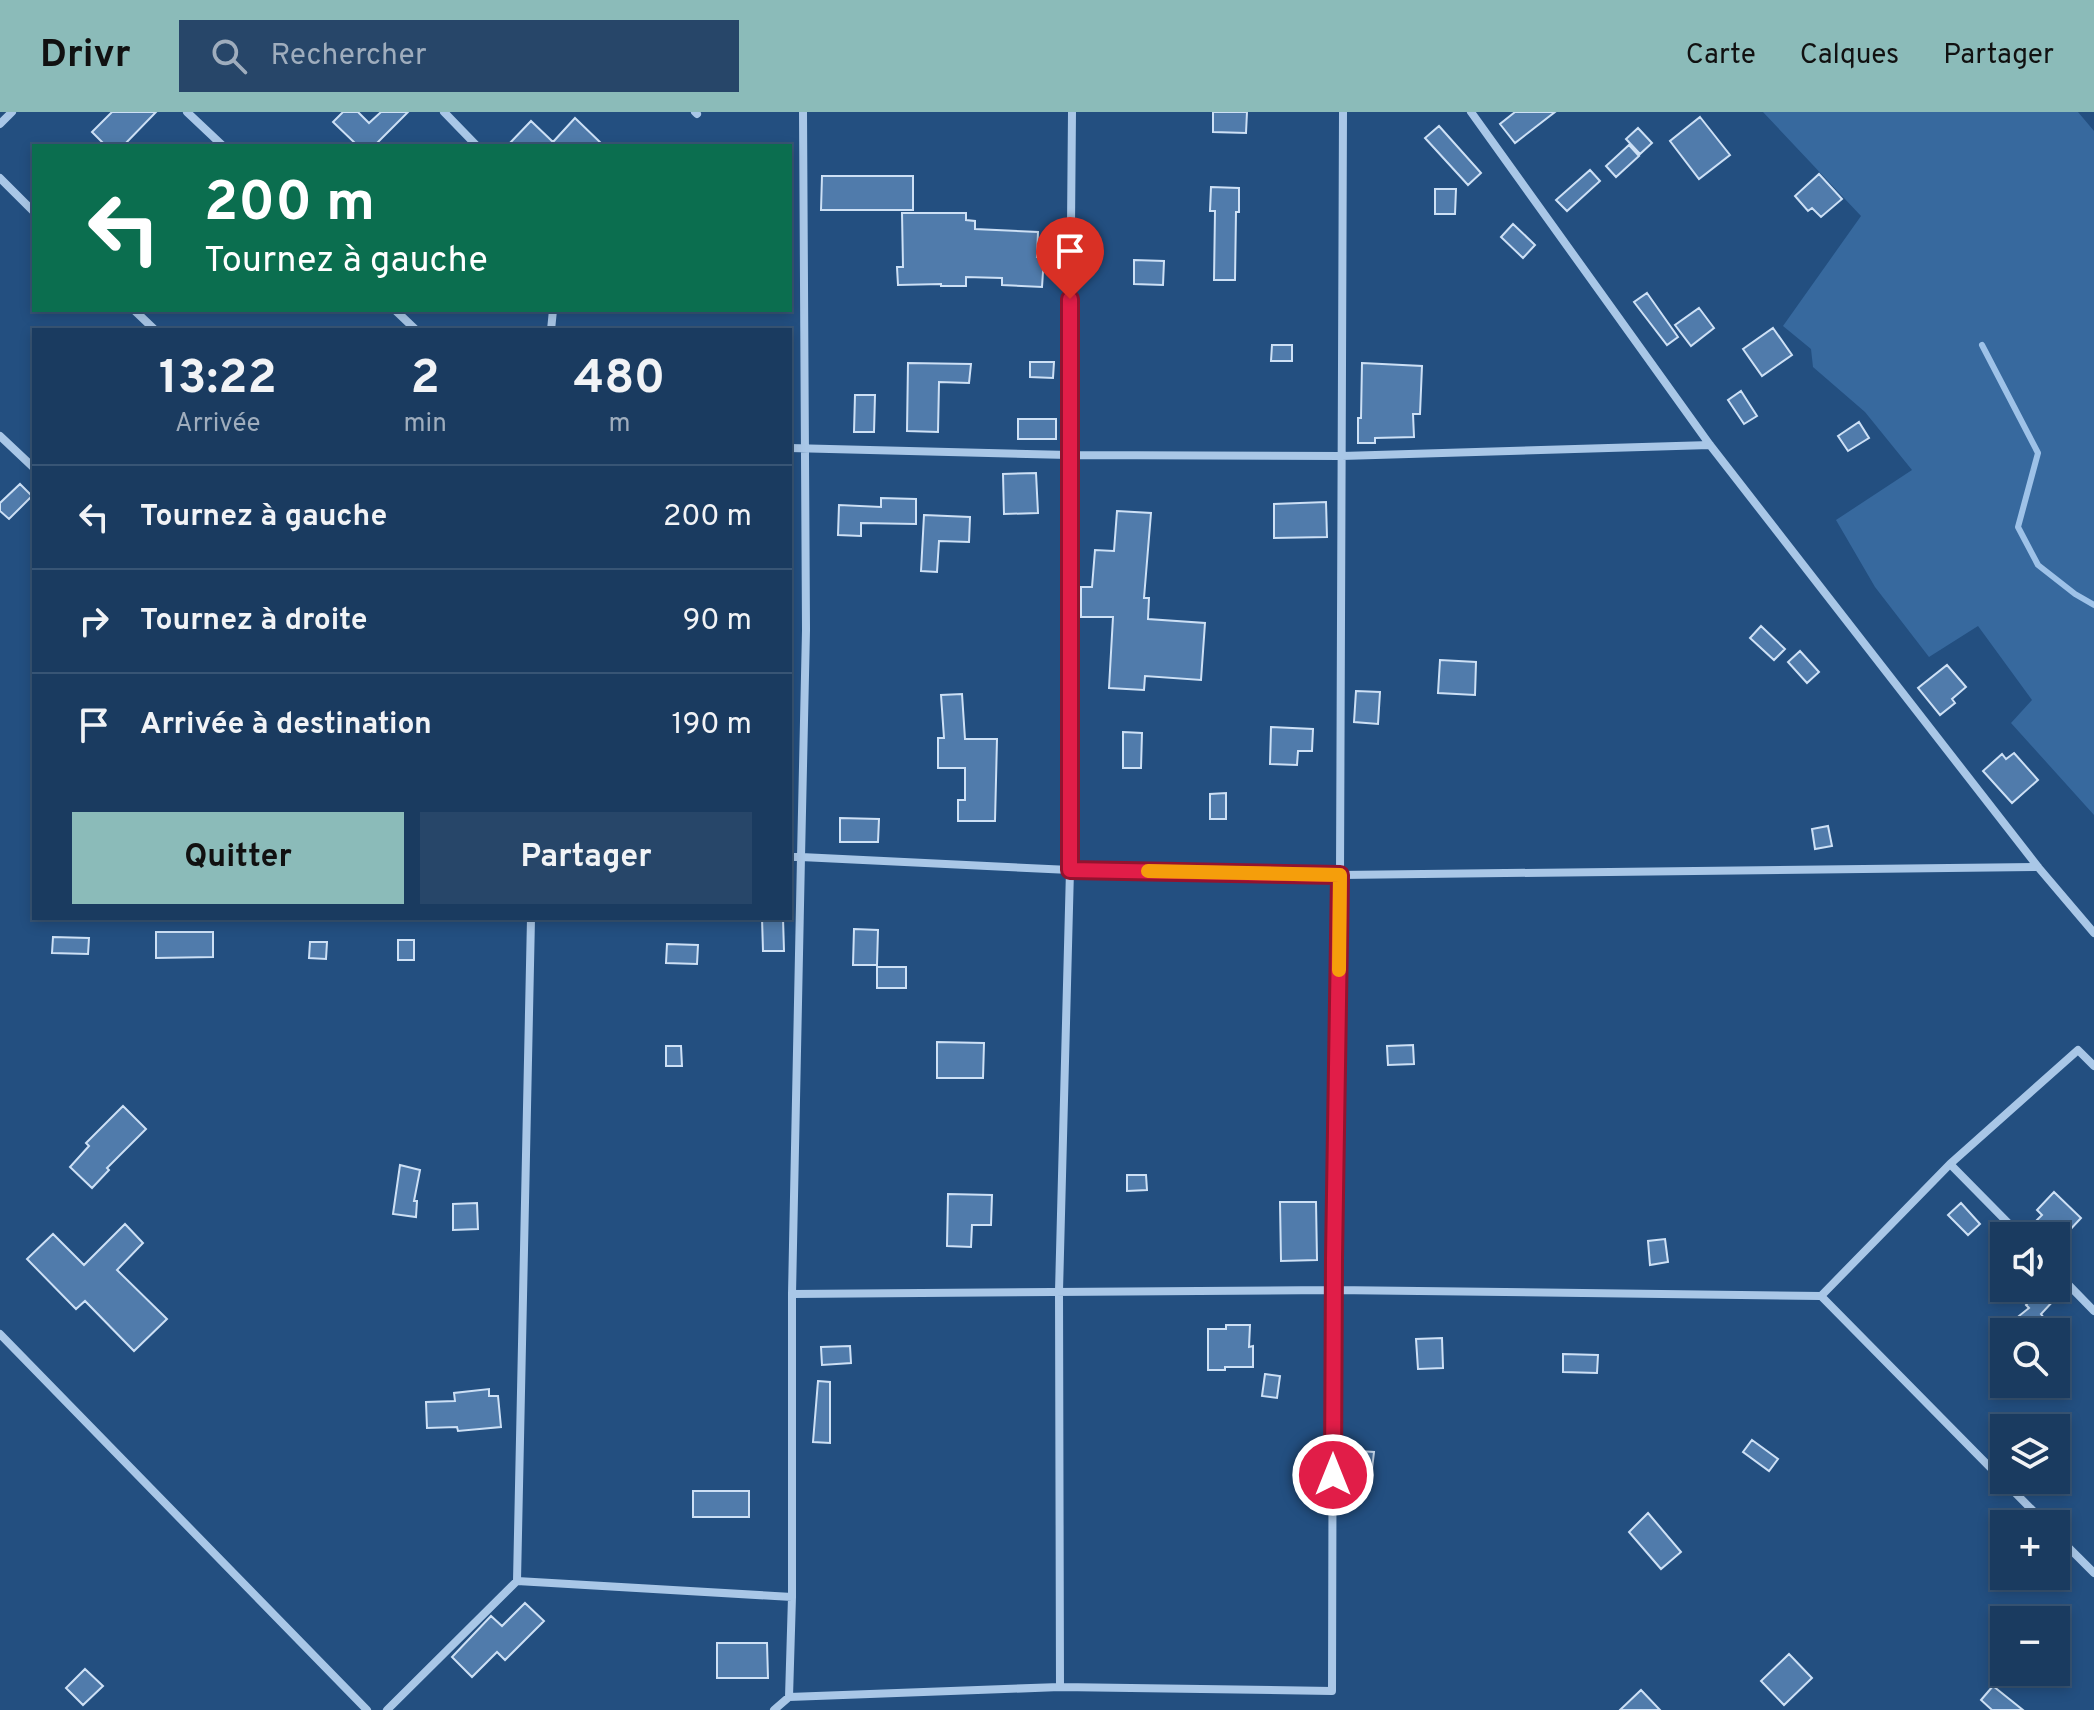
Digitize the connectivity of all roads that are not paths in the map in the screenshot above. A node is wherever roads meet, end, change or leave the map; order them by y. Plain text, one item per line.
1 (12, 112) edge
2 (187, 112) edge
3 (444, 112) edge
4 (803, 112) edge
5 (1072, 112) edge
6 (1343, 112) edge
7 (1471, 112) edge
8 (0, 124) edge
9 (221, 144) edge
10 (475, 144) edge
11 (0, 178) edge
12 (32, 210) edge
13 (136, 312) edge
14 (397, 312) edge
15 (153, 328) edge
16 (414, 328) edge
17 (0, 436) edge
18 (1710, 445) junction
19 (792, 448) edge
20 (805, 448) junction
21 (1069, 455) junction
22 (1342, 456) junction
23 (32, 466) edge
24 (792, 857) edge
25 (801, 857) junction
26 (2038, 867) junction
27 (1070, 870) junction
28 (1340, 875) junction
29 (531, 920) edge
30 (2094, 933) edge
31 (2094, 1066) edge
32 (1950, 1164) junction
33 (2007, 1222) edge
34 (2070, 1286) edge
35 (1333, 1290) junction
36 (1059, 1291) junction
37 (792, 1294) junction
38 (1821, 1296) junction
39 (2094, 1311) edge
40 (0, 1334) edge
41 (2032, 1510) edge
42 (2070, 1549) edge
43 (2094, 1573) edge
44 (517, 1581) junction
45 (792, 1597) junction
46 (1060, 1687) junction
47 (789, 1697) junction
48 (367, 1710) edge
49 (387, 1710) edge
50 (774, 1710) edge

1 - 8 street
2 - 9 street
3 - 10 street
4 - 20 street
5 - 21 street
6 - 22 street
7 - 18 street
11 - 12 street
13 - 15 street
14 - 16 street
17 - 23 street
18 - 22 street
18 - 26 street
19 - 20 street
20 - 21 street
20 - 25 street
21 - 22 street
21 - 27 street
22 - 28 street
24 - 25 street
25 - 27 street
25 - 37 street
26 - 28 street
26 - 30 street
27 - 28 street
27 - 36 street
28 - 35 street
29 - 44 street
31 - 32 street
32 - 33 street
32 - 38 street
34 - 39 street
35 - 36 street
35 - 38 street
35 - 46 street
36 - 37 street
36 - 46 street
37 - 45 street
38 - 41 street
40 - 48 street
42 - 43 street
44 - 45 street
44 - 49 street
45 - 47 street
46 - 47 street
47 - 50 street

